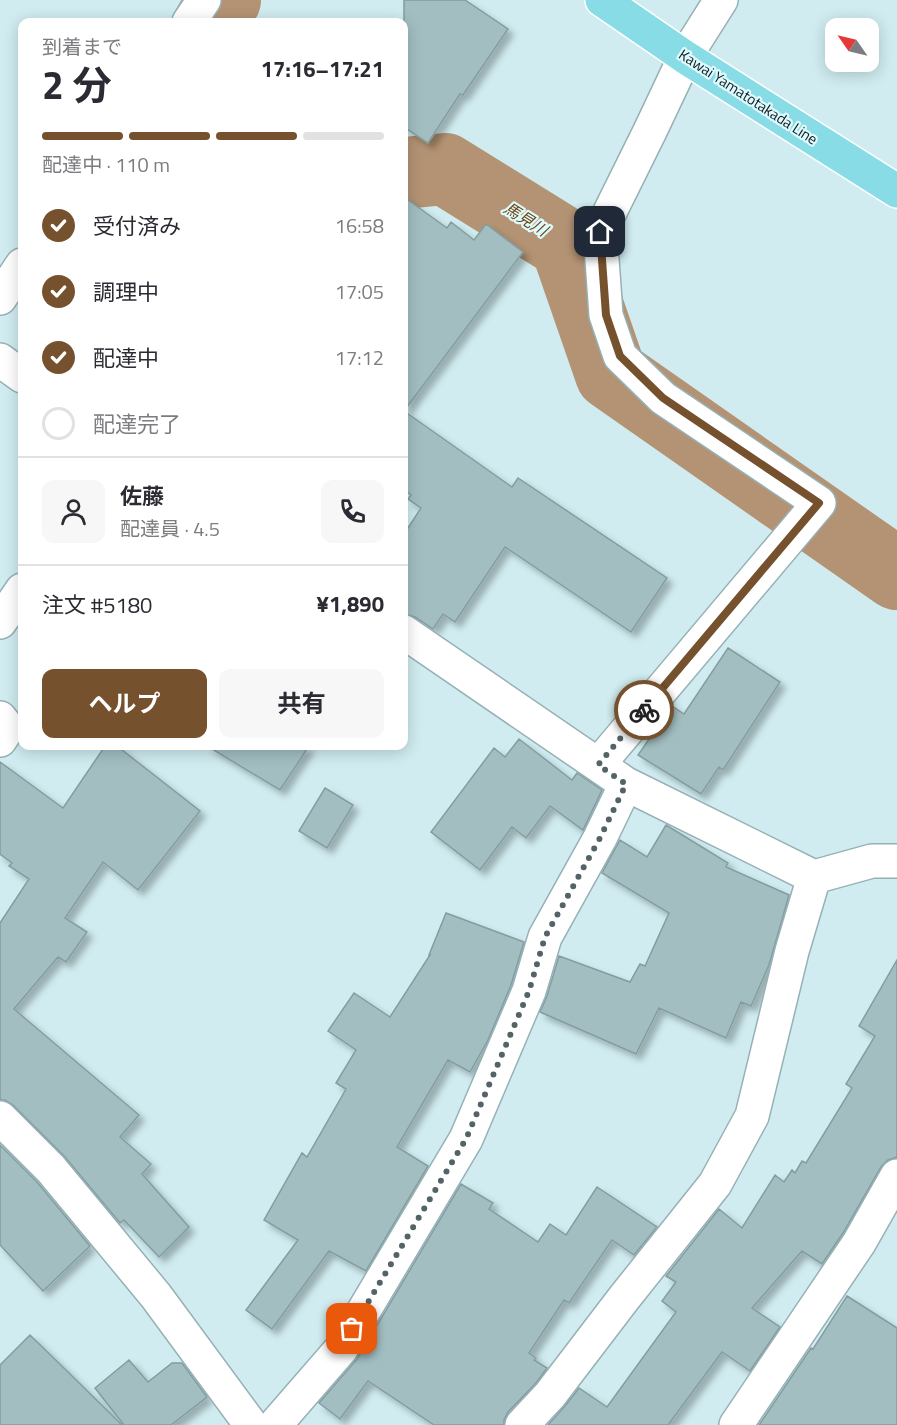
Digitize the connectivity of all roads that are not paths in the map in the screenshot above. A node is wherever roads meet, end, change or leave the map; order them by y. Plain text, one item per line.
1 (204, 0) edge
2 (602, 0) edge
3 (721, 0) edge
4 (192, 18) edge
5 (685, 57) junction
6 (897, 191) edge
7 (18, 271) edge
8 (0, 298) edge
9 (0, 360) edge
10 (18, 373) edge
11 (18, 596) edge
12 (0, 622) edge
13 (408, 635) edge
14 (0, 718) edge
15 (0, 740) edge
16 (598, 765) junction
17 (626, 784) junction
18 (897, 861) edge
19 (814, 877) junction
20 (0, 1118) edge
21 (897, 1176) edge
22 (251, 1425) edge
23 (275, 1425) edge
24 (522, 1425) edge
25 (736, 1425) edge

1 - 4 street
2 - 5 main road, Kawai Yamatotakada Line
3 - 5 street
5 - 6 main road, Kawai Yamatotakada Line
5 - 16 street
7 - 8 street
9 - 10 street
11 - 12 street
13 - 16 street
14 - 15 street
16 - 17 street
17 - 19 street
17 - 23 street
18 - 19 street
19 - 24 street
20 - 22 street
21 - 25 street

